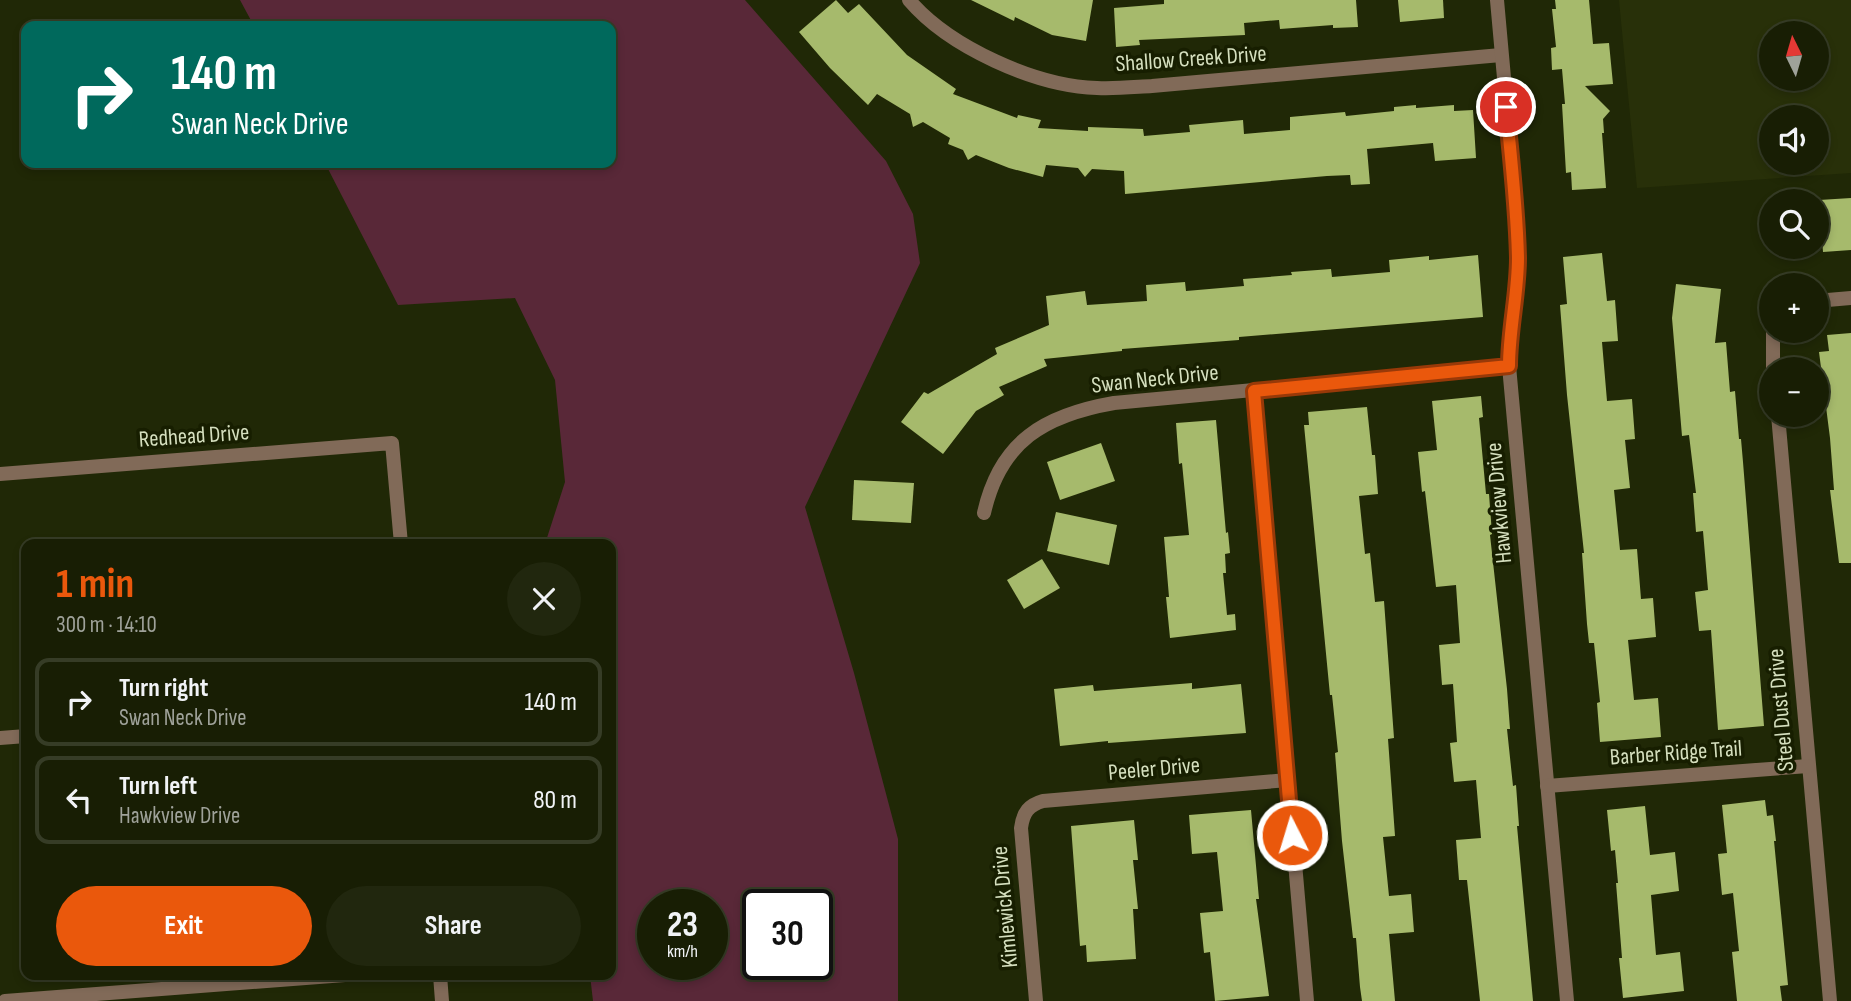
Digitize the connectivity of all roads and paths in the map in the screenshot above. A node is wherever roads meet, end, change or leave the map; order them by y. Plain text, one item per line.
1 (909, 0) edge
2 (1497, 0) edge
3 (1501, 55) junction
4 (1851, 298) edge
5 (1829, 300) edge
6 (1509, 366) junction
7 (1254, 391) junction
8 (1779, 427) edge
9 (0, 474) edge
10 (984, 513) dead end
11 (401, 539) edge
12 (21, 736) edge
13 (0, 738) edge
14 (1808, 766) junction
15 (1288, 780) junction
16 (1547, 786) junction
17 (1027, 809) joint
18 (280, 980) edge
19 (440, 980) edge
20 (5, 1001) edge
21 (442, 1001) edge
22 (1036, 1001) edge
23 (1307, 1001) edge
24 (1567, 1001) edge
25 (1830, 1001) edge

1 - 3 street, Shallow Creek Drive
2 - 3 street, Hawkview Drive
3 - 6 street, Hawkview Drive
4 - 5 street
6 - 7 street, Swan Neck Drive
6 - 16 street, Hawkview Drive
7 - 10 street, Swan Neck Drive
7 - 15 street
8 - 14 street, Steel Dust Drive
9 - 11 street, Redhead Drive
12 - 13 street
14 - 16 street, Barber Ridge Trail
14 - 25 street, Steel Dust Drive
15 - 17 street, Peeler Drive
15 - 23 street
16 - 24 street, Hawkview Drive
17 - 22 street, Kimlewick Drive
18 - 20 street
19 - 21 street

